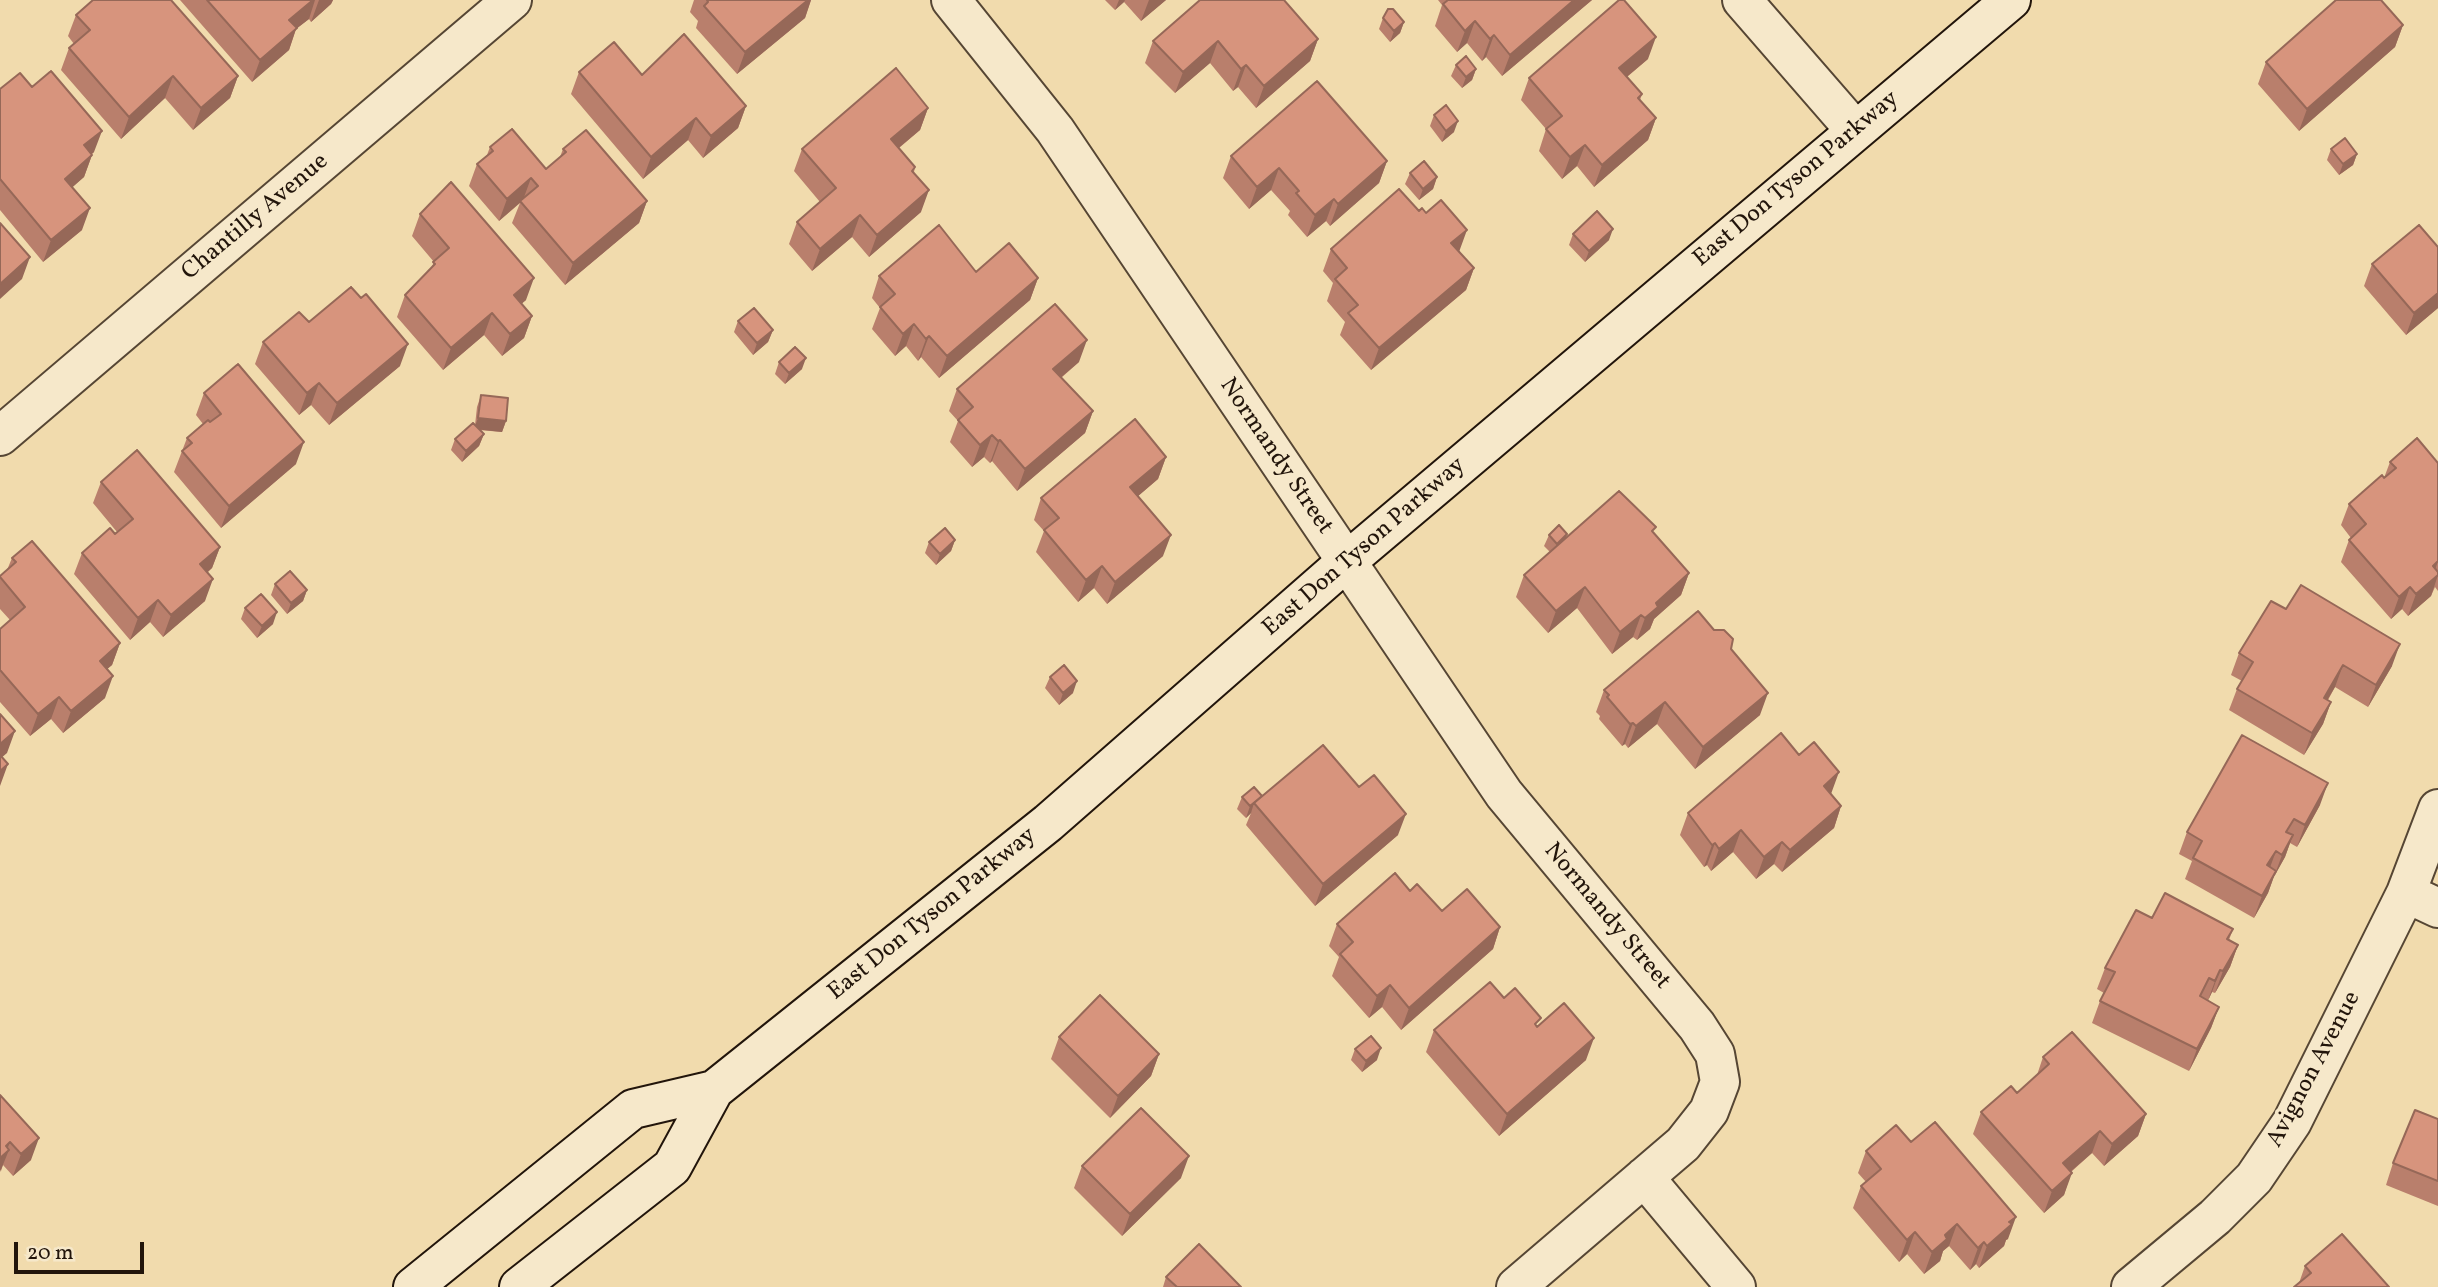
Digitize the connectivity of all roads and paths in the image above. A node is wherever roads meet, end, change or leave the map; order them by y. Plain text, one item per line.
1 (512, 0) edge
2 (951, 0) edge
3 (1742, 0) edge
4 (2011, 0) edge
5 (1855, 130) junction
6 (0, 436) edge
7 (1346, 562) junction
8 (2438, 809) edge
9 (2422, 901) edge
10 (714, 1090) junction
11 (1644, 1177) junction
12 (413, 1287) edge
13 (519, 1287) edge
14 (1516, 1287) edge
15 (1736, 1287) edge
16 (2131, 1287) edge

1 - 6 street, Chantilly Avenue
2 - 7 street, Normandy Street
3 - 5 street
4 - 5 street, East Don Tyson Parkway
5 - 7 street, East Don Tyson Parkway
7 - 10 street, East Don Tyson Parkway
7 - 11 street, Normandy Street
8 - 9 street, Avignon Avenue
9 - 16 street, Avignon Avenue
10 - 12 street, East Don Tyson Parkway
10 - 13 street, East Don Tyson Parkway
11 - 14 street
11 - 15 street

